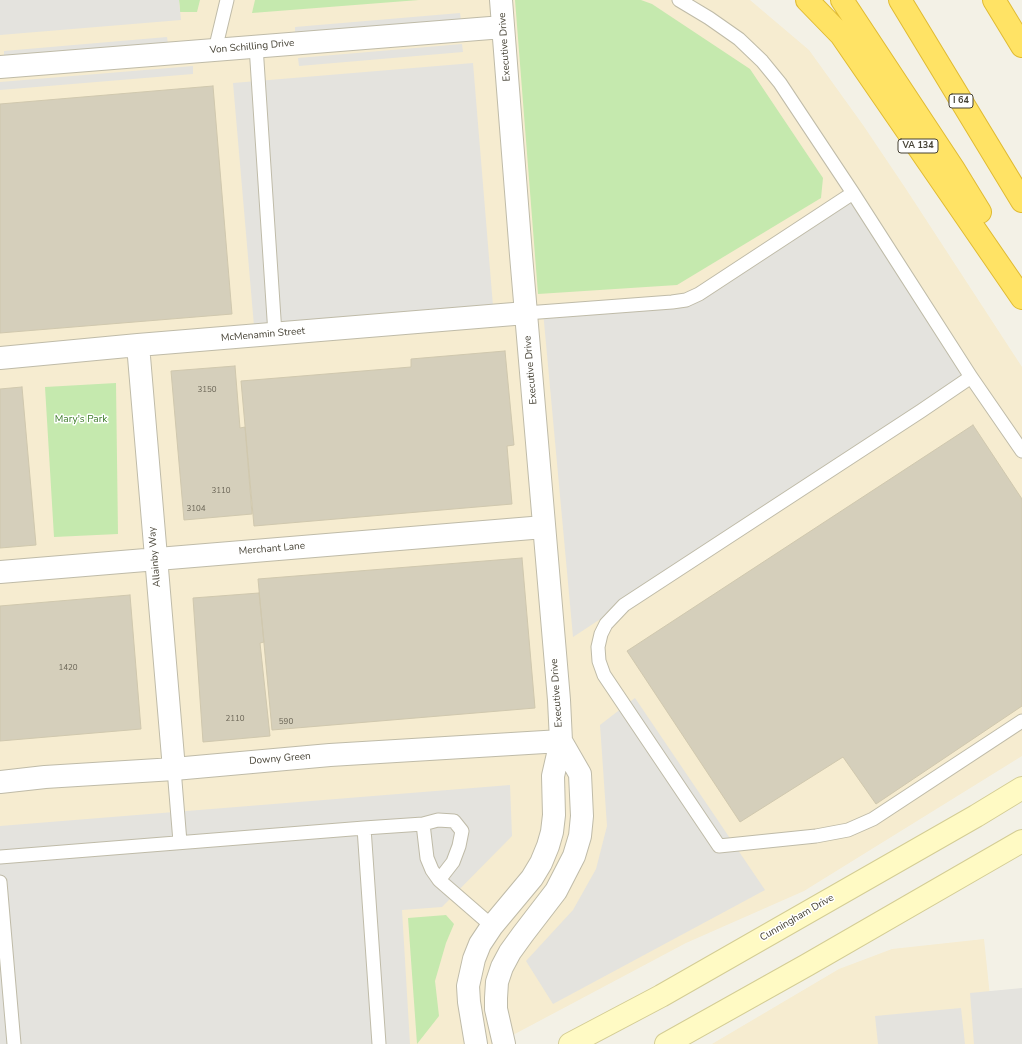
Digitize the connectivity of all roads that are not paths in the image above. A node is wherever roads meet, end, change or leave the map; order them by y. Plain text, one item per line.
1 (227, 0) edge
2 (501, 0) edge
3 (679, 0) edge
4 (807, 0) edge
5 (842, 0) edge
6 (900, 0) edge
7 (994, 0) edge
8 (504, 27) junction
9 (256, 46) junction
10 (1022, 46) edge
11 (215, 50) junction
12 (0, 67) edge
13 (853, 193) junction
14 (1022, 201) edge
15 (1022, 280) edge
16 (1022, 298) edge
17 (526, 313) junction
18 (275, 334) junction
19 (138, 345) junction
20 (0, 358) edge
21 (971, 377) junction
22 (1022, 451) edge
23 (544, 527) junction
24 (155, 559) junction
25 (0, 572) edge
26 (1022, 721) edge
27 (561, 740) junction
28 (174, 768) junction
29 (0, 782) edge
30 (1022, 788) edge
31 (423, 824) junction
32 (364, 828) junction
33 (1022, 841) edge
34 (180, 842) junction
35 (0, 857) edge
36 (439, 880) junction
37 (0, 882) edge
38 (492, 926) junction
39 (14, 1044) edge
40 (379, 1044) edge
41 (476, 1044) edge
42 (504, 1044) edge
43 (570, 1044) edge
44 (666, 1044) edge

1 - 11 lane
2 - 8 street, Executive Drive
3 - 13 lane
4 - 16 highway, VA 134
5 - 15 highway
6 - 14 highway, I 64
7 - 10 highway
8 - 9 street, Von Schilling Drive
8 - 17 street, Executive Drive
9 - 11 street, Von Schilling Drive
9 - 18 lane
11 - 12 street, Von Schilling Drive
13 - 17 lane
13 - 21 lane
17 - 18 street, McMenamin Street
17 - 23 street, Executive Drive
18 - 19 street, McMenamin Street
19 - 20 street, McMenamin Street
19 - 24 street, Allainby Way
21 - 22 lane
21 - 26 lane
23 - 24 street, Merchant Lane
23 - 27 street, Executive Drive
24 - 25 street, Merchant Lane
24 - 28 street, Allainby Way
27 - 28 street, Downy Green
27 - 38 street, Executive Drive
27 - 42 street, Executive Drive
28 - 29 street, Downy Green
28 - 34 lane
30 - 43 main road, Cunningham Drive
31 - 32 lane
31 - 36 lane
31 - 36 lane
32 - 34 lane
32 - 40 lane
33 - 44 main road
34 - 35 lane
36 - 38 lane
37 - 39 lane
38 - 41 street, Executive Drive

